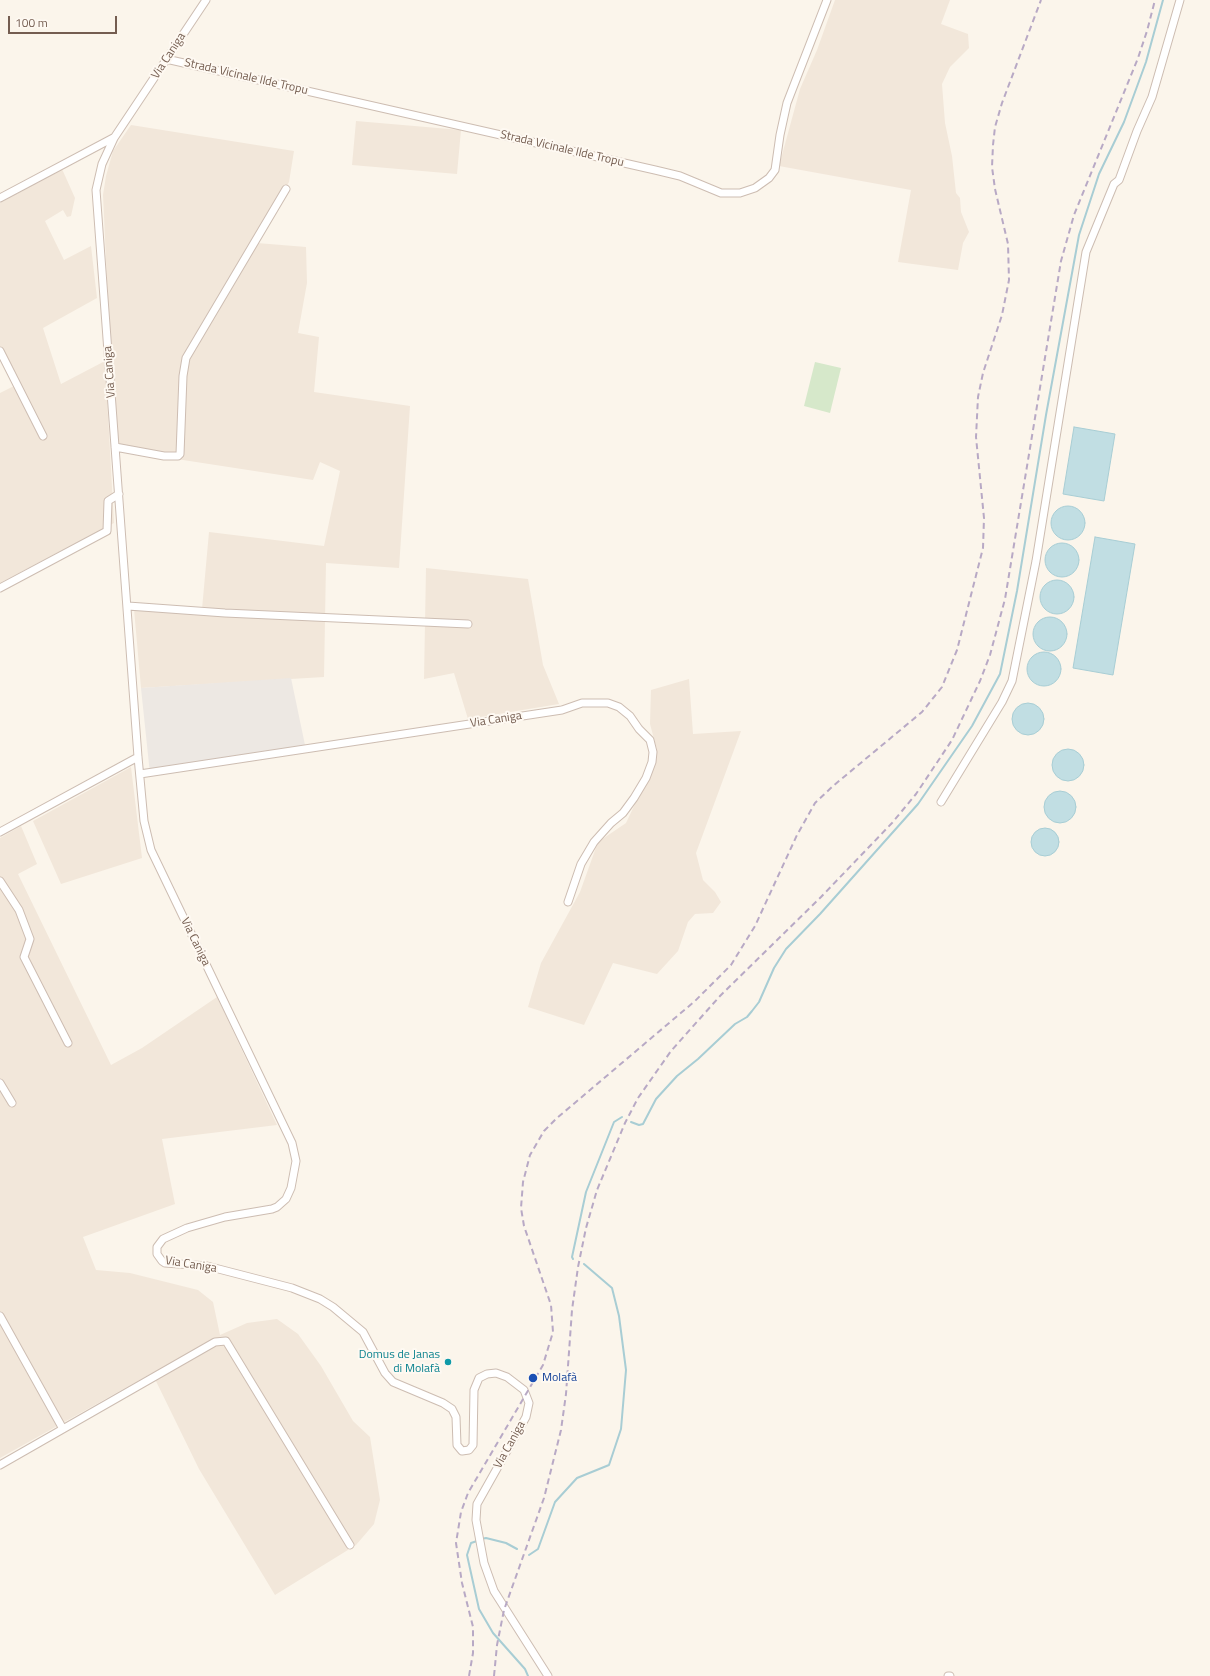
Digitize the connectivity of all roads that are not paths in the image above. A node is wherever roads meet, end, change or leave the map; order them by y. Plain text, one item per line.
1 (206, 0) edge
2 (827, 0) edge
3 (1180, 0) edge
4 (166, 59) junction
5 (114, 138) junction
6 (286, 189) dead end
7 (0, 198) edge
8 (0, 351) edge
9 (43, 436) dead end
10 (115, 447) junction
11 (119, 494) junction
12 (0, 588) edge
13 (128, 606) junction
14 (468, 624) dead end
15 (138, 757) junction
16 (140, 774) junction
17 (941, 802) dead end
18 (0, 832) edge
19 (0, 881) edge
20 (568, 902) dead end
21 (68, 1043) dead end
22 (0, 1083) edge
23 (12, 1103) dead end
24 (0, 1316) edge
25 (64, 1429) junction
26 (0, 1466) edge
27 (350, 1545) dead end
28 (548, 1676) edge

1 - 4 street, Via Caniga
2 - 4 street, Strada Vicinale Ilde Tropu
3 - 17 street
4 - 5 street, Via Caniga
5 - 7 street
5 - 10 street, Via Caniga
6 - 10 street
8 - 9 street
10 - 11 street, Via Caniga
11 - 12 street
11 - 13 street, Via Caniga
13 - 14 street
13 - 15 street, Via Caniga
15 - 16 street, Via Caniga
15 - 18 street
16 - 20 street, Via Caniga
16 - 28 street, Via Caniga
19 - 21 street
22 - 23 street
24 - 25 street
25 - 26 street
25 - 27 street

